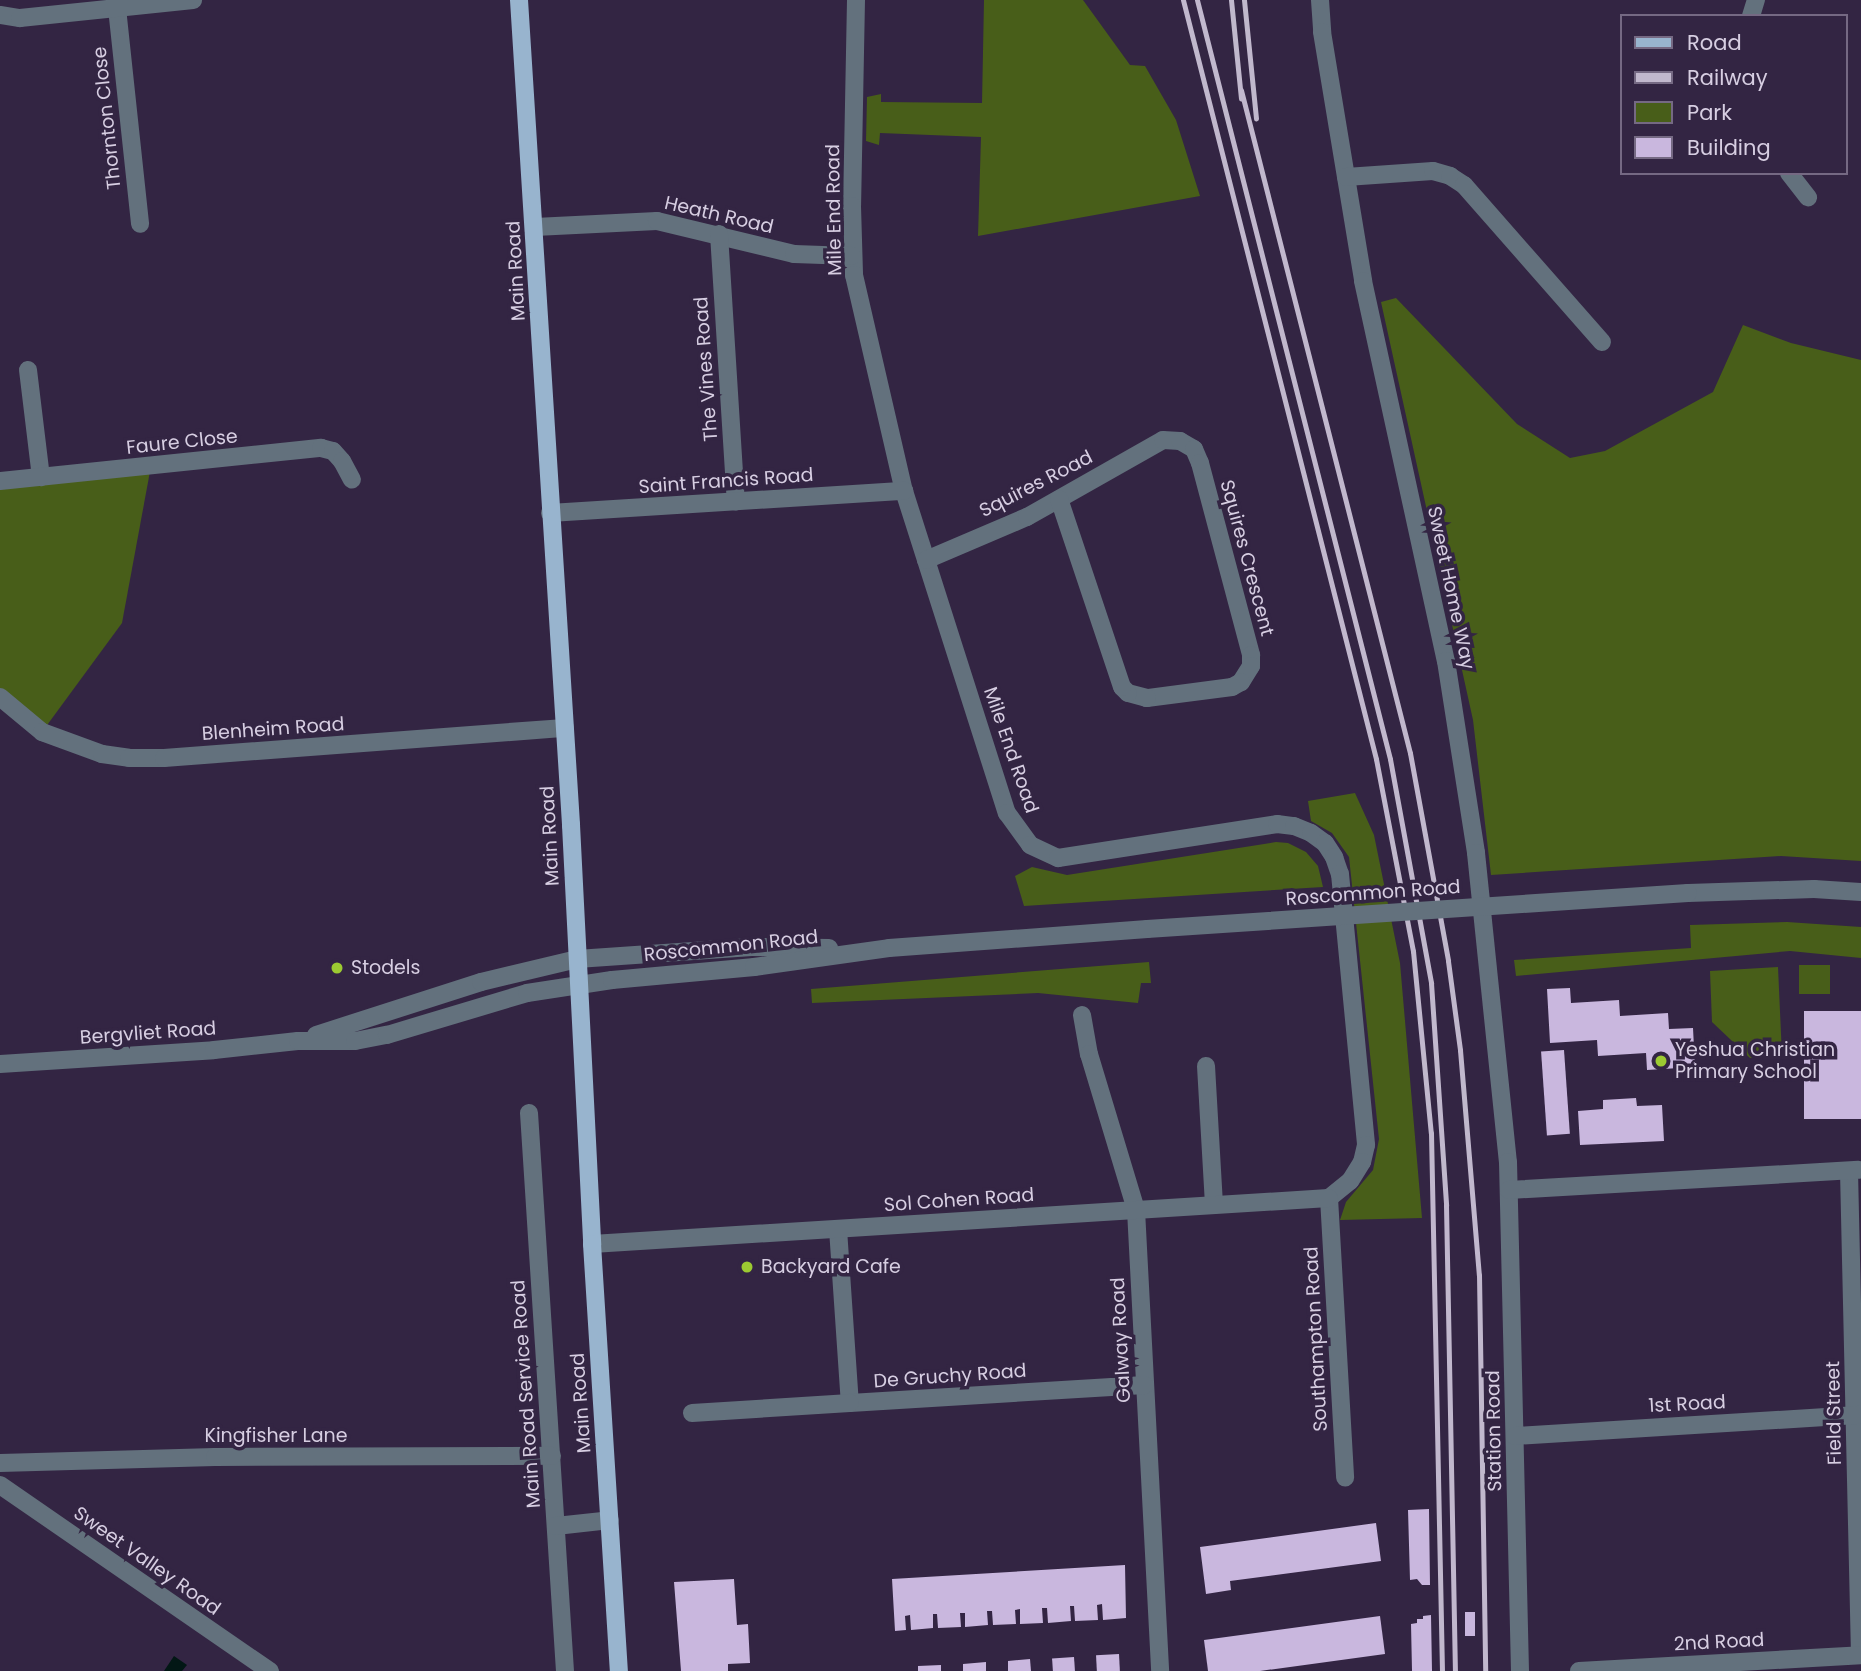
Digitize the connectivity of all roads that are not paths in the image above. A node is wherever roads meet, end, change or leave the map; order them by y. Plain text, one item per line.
1 (193, 0) edge
2 (519, 0) edge
3 (856, 0) edge
4 (1320, 0) edge
5 (117, 8) junction
6 (0, 15) edge
7 (1791, 175) edge
8 (1346, 177) junction
9 (1808, 197) dead end
10 (139, 224) dead end
11 (535, 227) junction
12 (719, 234) junction
13 (852, 256) junction
14 (1602, 342) dead end
15 (28, 370) dead end
16 (1163, 440) joint
17 (41, 477) junction
18 (352, 480) dead end
19 (0, 481) edge
20 (904, 491) junction
21 (1059, 499) junction
22 (736, 501) junction
23 (550, 513) junction
24 (926, 560) junction
25 (0, 697) edge
26 (565, 728) junction
27 (1861, 892) edge
28 (889, 948) junction
29 (577, 959) junction
30 (579, 985) junction
31 (1082, 1015) dead end
32 (298, 1041) junction
33 (0, 1064) edge
34 (1206, 1066) dead end
35 (529, 1113) dead end
36 (1855, 1171) edge
37 (1509, 1190) junction
38 (1329, 1198) junction
39 (1214, 1205) junction
40 (1136, 1210) junction
41 (838, 1228) junction
42 (592, 1244) junction
43 (1144, 1385) junction
44 (850, 1403) junction
45 (692, 1413) dead end
46 (1858, 1415) edge
47 (1515, 1436) junction
48 (552, 1456) junction
49 (0, 1463) edge
50 (1345, 1478) dead end
51 (0, 1485) edge
52 (610, 1520) junction
53 (556, 1526) junction
54 (1860, 1655) edge
55 (270, 1671) edge
56 (565, 1671) edge
57 (619, 1671) edge
58 (1160, 1671) edge
59 (1520, 1671) edge
60 (1579, 1671) edge

1 - 5 street
2 - 11 main road, Main Road
3 - 13 street, Mile End Road
4 - 8 street, Sweet Home Way
5 - 6 street
5 - 10 street, Thornton Close
7 - 9 street
8 - 14 street
8 - 37 street, Sweet Home Way
11 - 12 street, Heath Road
11 - 23 main road, Main Road
12 - 13 street, Heath Road
12 - 22 street, The Vines Road
13 - 20 street, Mile End Road
15 - 17 street
16 - 21 street, Squires Road
16 - 21 street, Squires Crescent
17 - 18 street, Faure Close
17 - 19 street, Faure Close
20 - 22 street, Saint Francis Road
20 - 24 street, Mile End Road
21 - 24 street, Squires Road
22 - 23 street, Saint Francis Road
23 - 26 main road, Main Road
24 - 38 street, Mile End Road
25 - 26 street, Blenheim Road
26 - 29 main road, Main Road
27 - 28 street, Roscommon Road, bridge
28 - 29 street, Roscommon Road
28 - 30 street, Roscommon Road
29 - 30 main road, Main Road
29 - 32 street, Bergvliet Road
30 - 32 street, Bergvliet Road
30 - 42 main road, Main Road
31 - 40 street, Galway Road
32 - 33 street, Bergvliet Road
34 - 39 street
35 - 48 street, Main Road Service Road
36 - 37 street
36 - 46 street, Field Street
37 - 47 street, Station Road
38 - 39 street, Sol Cohen Road
38 - 50 street, Southampton Road
39 - 40 street, Sol Cohen Road
40 - 41 street, Sol Cohen Road
40 - 43 street, Galway Road
41 - 42 street, Sol Cohen Road
41 - 44 street, De Gruchy Road
42 - 52 main road, Main Road
43 - 44 street, De Gruchy Road
43 - 58 street, Galway Road
44 - 45 street
46 - 47 street, 1st Road
46 - 54 street, Field Street
47 - 59 street, Station Road
48 - 49 street, Kingfisher Lane
48 - 53 street, Main Road Service Road
51 - 55 street, Sweet Valley Road
52 - 53 street
52 - 57 main road, Main Road
53 - 56 street, Main Road Service Road
54 - 60 street, 2nd Road

